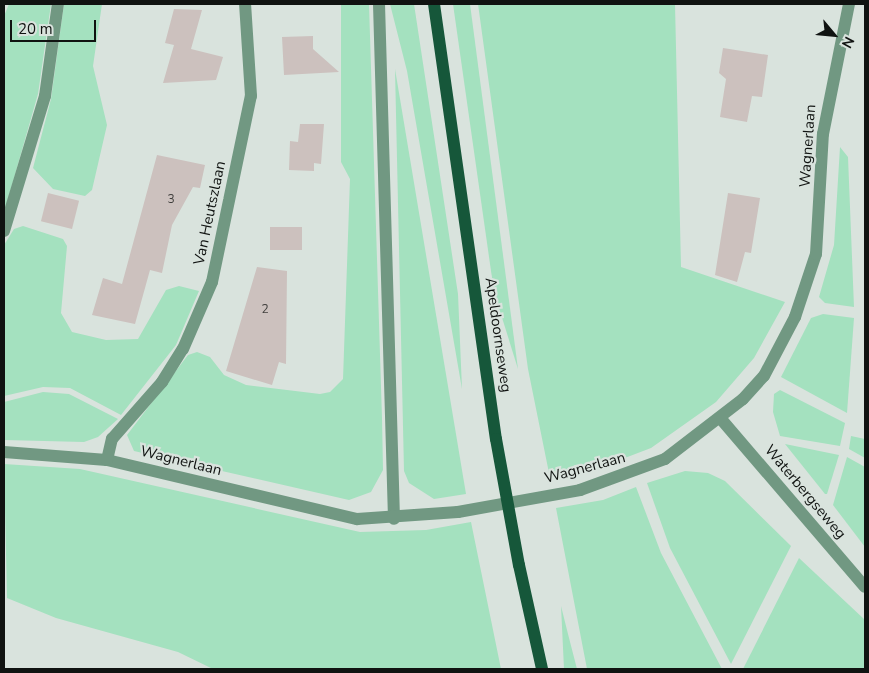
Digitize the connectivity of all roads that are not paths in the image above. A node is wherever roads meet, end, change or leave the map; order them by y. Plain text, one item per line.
1 (58, 4) edge
2 (245, 4) edge
3 (379, 4) edge
4 (434, 4) edge
5 (848, 4) edge
6 (4, 231) edge
7 (721, 419) junction
8 (4, 452) edge
9 (107, 460) junction
10 (394, 519) junction
11 (865, 586) edge
12 (542, 669) edge

1 - 6 street
2 - 9 street, Van Heutszlaan
3 - 10 street
4 - 12 main road, Apeldoornseweg, bridge
5 - 7 street, Wagnerlaan
7 - 10 street, Wagnerlaan
7 - 11 street, Waterbergseweg
8 - 9 street, Wagnerlaan
9 - 10 street, Wagnerlaan

